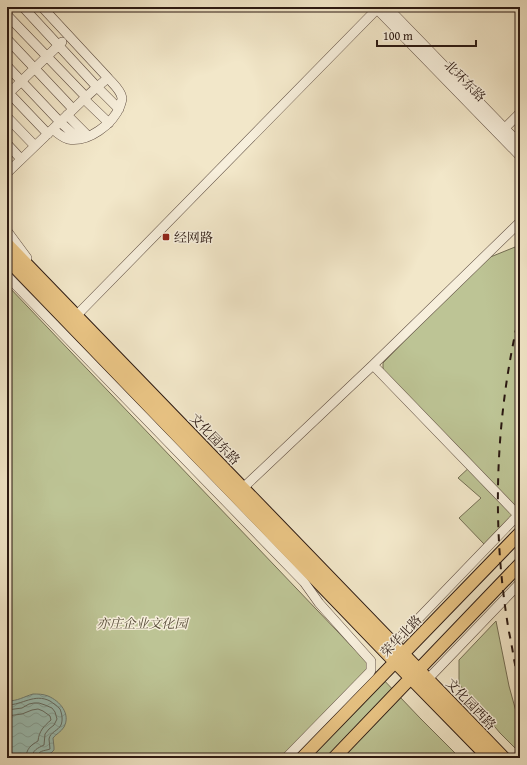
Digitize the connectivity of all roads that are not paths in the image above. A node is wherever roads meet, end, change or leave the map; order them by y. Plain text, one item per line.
1 (23, 7) edge
2 (42, 7) edge
3 (387, 7) edge
4 (377, 8) edge
5 (7, 15) edge
6 (69, 36) junction
7 (7, 39) edge
8 (7, 66) edge
9 (108, 78) junction
10 (97, 87) junction
11 (7, 91) edge
12 (7, 95) edge
13 (85, 98) junction
14 (118, 109) junction
15 (520, 113) edge
16 (67, 115) junction
17 (7, 117) edge
18 (109, 123) junction
19 (50, 131) junction
20 (502, 132) junction
21 (83, 138) junction
22 (7, 144) edge
23 (520, 144) edge
24 (35, 146) junction
25 (520, 156) edge
26 (21, 159) junction
27 (7, 173) edge
28 (520, 222) edge
29 (7, 231) edge
30 (7, 244) edge
31 (7, 259) edge
32 (7, 276) edge
33 (46, 284) junction
34 (73, 319) junction
35 (373, 365) junction
36 (243, 488) junction
37 (519, 514) edge
38 (520, 533) edge
39 (284, 546) junction
40 (493, 561) junction
41 (520, 564) edge
42 (463, 572) junction
43 (304, 582) junction
44 (520, 583) edge
45 (394, 644) junction
46 (399, 657) junction
47 (415, 674) junction
48 (428, 679) junction
49 (286, 758) edge
50 (302, 758) edge
51 (334, 758) edge
52 (489, 758) edge
53 (504, 758) edge

1 - 10 street
2 - 6 street
3 - 20 street, 北环东路
4 - 20 street, 北环东路
4 - 34 street
5 - 13 street
6 - 9 street
6 - 12 street
7 - 16 street
8 - 16 street
9 - 10 street
9 - 14 street
10 - 13 street
10 - 14 street
11 - 19 street
13 - 16 street
13 - 18 street
14 - 18 street
15 - 20 street
16 - 19 street
16 - 21 street
17 - 24 street
18 - 21 street
19 - 21 street
19 - 24 street
20 - 23 street, 北环东路
20 - 25 street, 北环东路
22 - 26 street
24 - 26 street
26 - 27 street
28 - 35 street
29 - 33 street
30 - 33 main road, 文化园东路
31 - 34 main road, 文化园东路
32 - 43 street
33 - 34 main road, 文化园东路
34 - 36 main road, 文化园东路
34 - 39 main road, 文化园东路
35 - 36 street
35 - 37 street
36 - 45 main road, 文化园东路
37 - 42 street
38 - 40 main road, 荣华北路
39 - 43 street
39 - 46 main road, 文化园东路
40 - 42 street
40 - 46 main road, 荣华北路
41 - 47 main road
42 - 45 street
43 - 49 street
44 - 48 street
45 - 46 main road, 文化园东路
46 - 47 main road
46 - 50 main road, 荣华北路
47 - 48 main road, 文化园西路
47 - 51 main road
47 - 52 main road, 文化园西路
48 - 53 main road, 文化园西路

